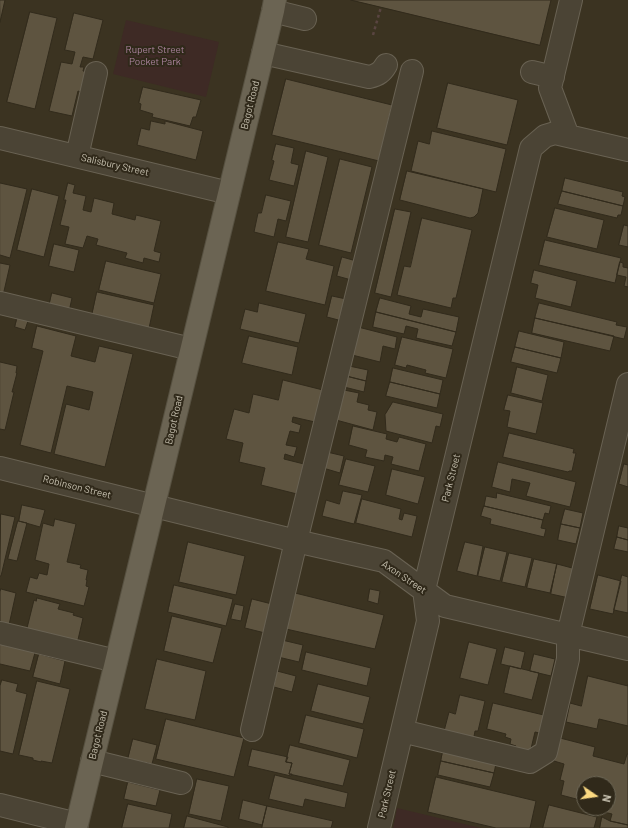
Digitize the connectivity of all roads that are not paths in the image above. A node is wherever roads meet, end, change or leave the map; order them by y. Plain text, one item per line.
1 (571, 0) edge
2 (275, 4) edge
3 (305, 19) dead end
4 (263, 52) junction
5 (386, 65) dead end
6 (412, 71) dead end
7 (96, 73) dead end
8 (568, 136) junction
9 (0, 138) edge
10 (628, 150) edge
11 (76, 156) junction
12 (229, 193) junction
13 (0, 303) edge
14 (191, 349) junction
15 (628, 384) edge
16 (0, 468) edge
17 (153, 506) junction
18 (296, 541) junction
19 (424, 590) junction
20 (0, 633) edge
21 (568, 635) junction
22 (628, 649) edge
23 (116, 661) junction
24 (252, 730) dead end
25 (402, 731) junction
26 (92, 761) junction
27 (181, 783) dead end
28 (0, 805) edge
29 (76, 826) edge
30 (379, 828) edge

1 - 8 street
2 - 3 street
2 - 4 main road, Bagot Road
4 - 5 street
4 - 12 main road, Bagot Road
6 - 18 street
7 - 11 street
8 - 10 street
8 - 19 street, Park Street
9 - 11 street, Salisbury Street
11 - 12 street, Salisbury Street
12 - 14 main road, Bagot Road
13 - 14 street
14 - 17 main road, Bagot Road
15 - 21 street
16 - 17 street, Robinson Street
17 - 18 street, Axon Street
17 - 23 main road, Bagot Road
18 - 19 street, Axon Street
18 - 24 street
19 - 21 street, Axon Street
19 - 25 street, Park Street
20 - 23 street
21 - 22 street, Axon Street
21 - 25 street
23 - 26 main road, Bagot Road
25 - 30 street, Park Street
26 - 27 street
26 - 29 main road, Bagot Road
28 - 29 street

